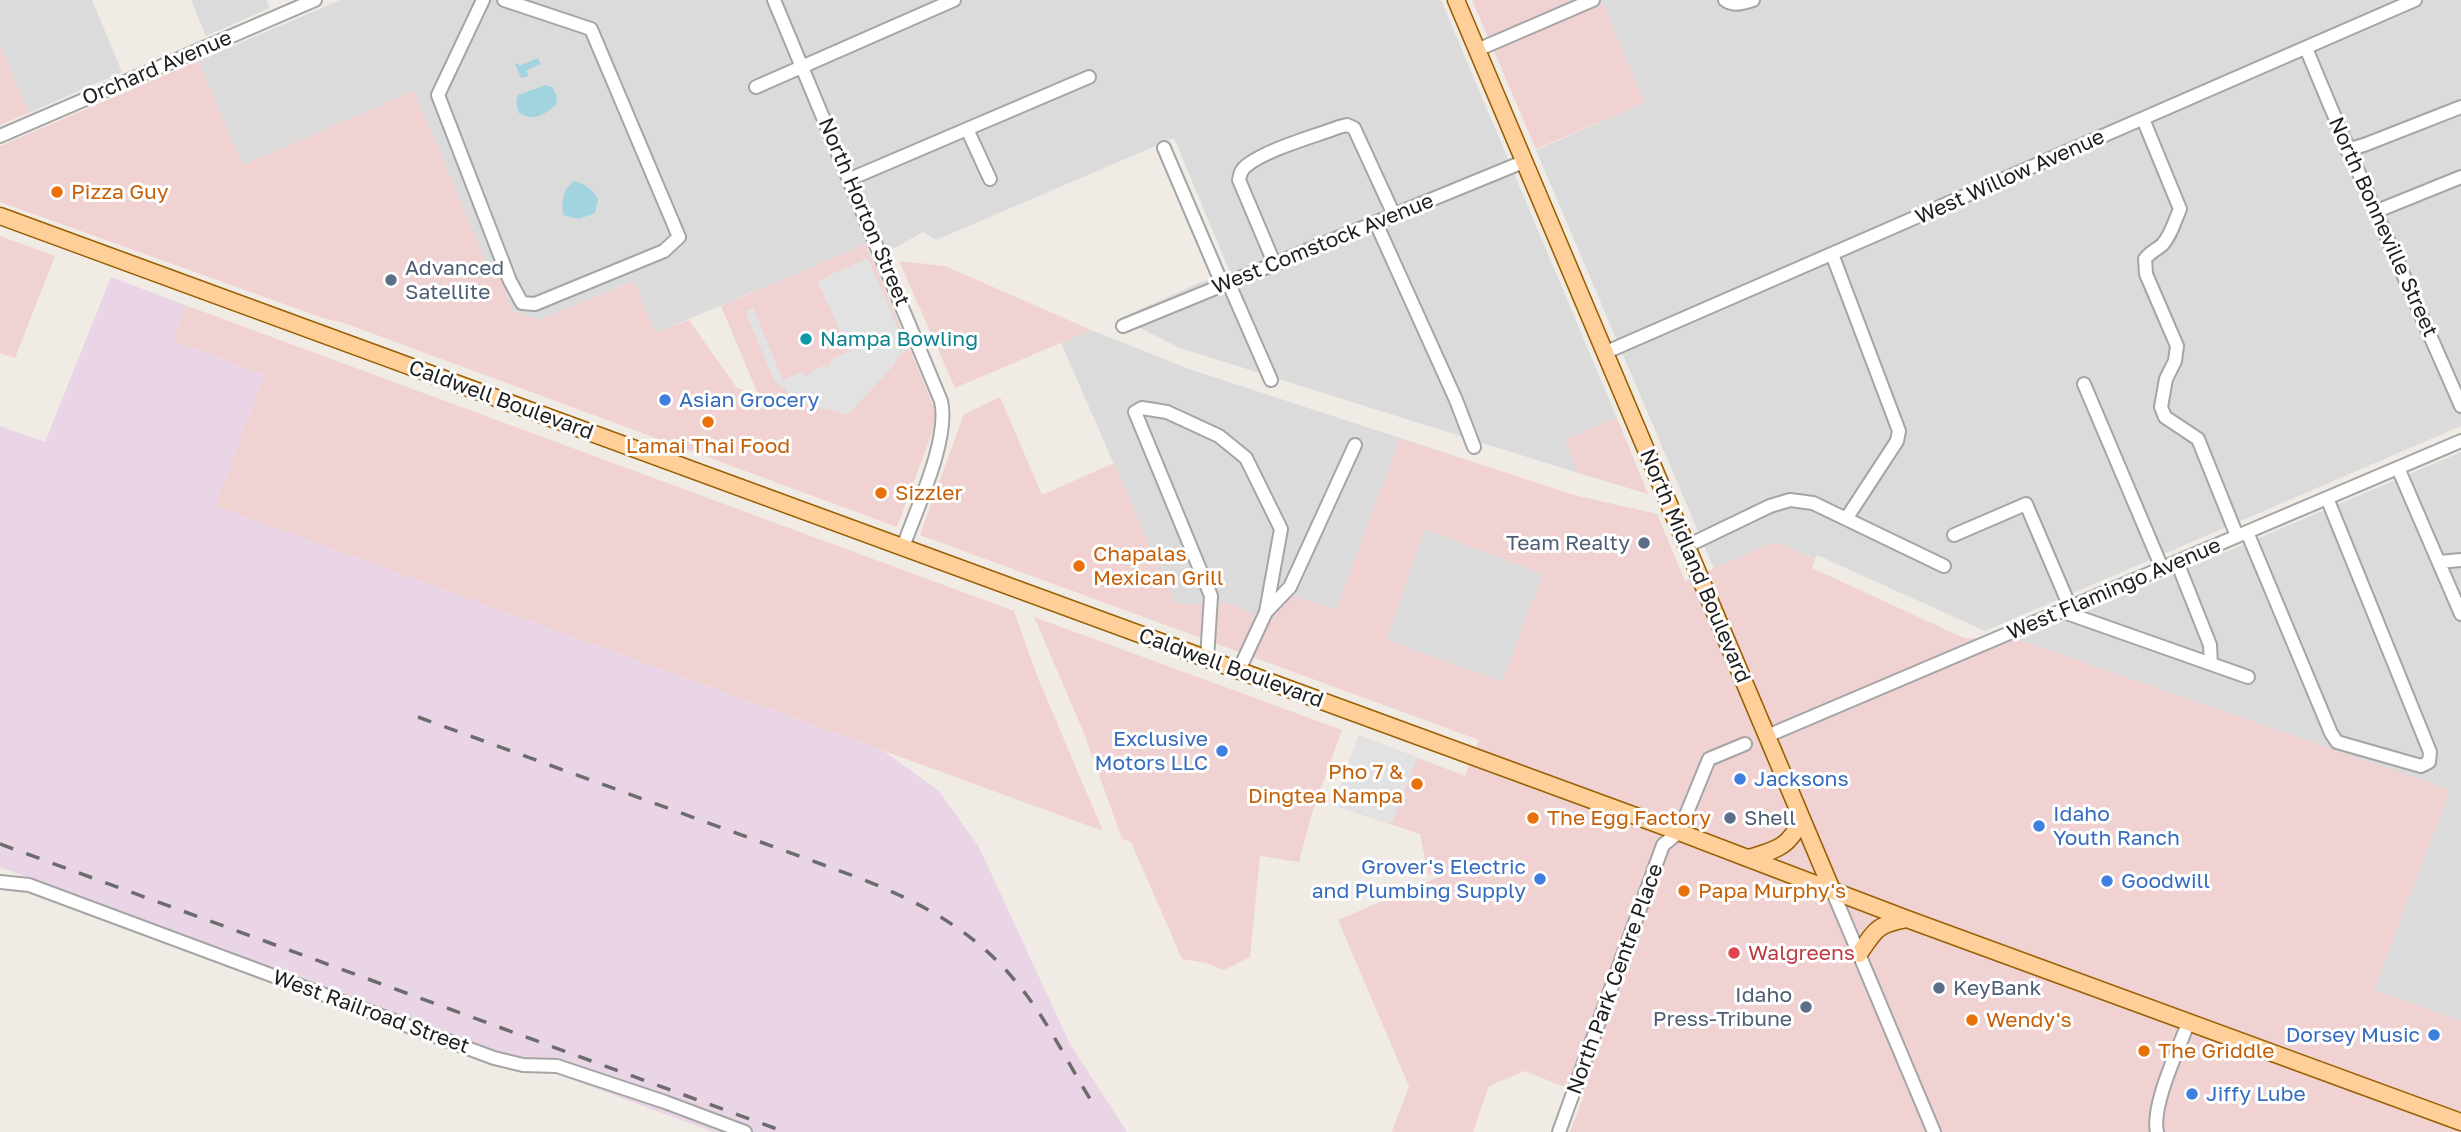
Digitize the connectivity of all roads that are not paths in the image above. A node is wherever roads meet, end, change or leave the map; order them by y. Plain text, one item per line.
1 (315, 0) edge
2 (483, 0) edge
3 (504, 0) edge
4 (774, 0) edge
5 (954, 0) edge
6 (1456, 0) edge
7 (1593, 0) edge
8 (1725, 0) edge
9 (1753, 0) edge
10 (2415, 0) edge
11 (2305, 48) junction
12 (1477, 50) junction
13 (803, 67) junction
14 (1089, 77) dead end
15 (756, 87) dead end
16 (2461, 107) edge
17 (2143, 119) junction
18 (967, 129) junction
19 (0, 136) edge
20 (1164, 148) dead end
21 (2347, 150) junction
22 (1523, 162) junction
23 (2461, 177) edge
24 (850, 179) junction
25 (990, 179) dead end
26 (2377, 211) junction
27 (1394, 215) junction
28 (0, 216) edge
29 (1376, 223) junction
30 (1832, 254) junction
31 (1275, 264) junction
32 (1226, 285) junction
33 (1123, 327) dead end
34 (1604, 352) junction
35 (1271, 380) dead end
36 (2084, 384) dead end
37 (2461, 406) edge
38 (2461, 441) edge
39 (1355, 445) dead end
40 (1474, 447) dead end
41 (2398, 468) junction
42 (2326, 498) junction
43 (1846, 519) junction
44 (2242, 534) junction
45 (1954, 535) dead end
46 (1687, 546) junction
47 (903, 547) junction
48 (2461, 561) edge
49 (2177, 562) junction
50 (2439, 562) junction
51 (1944, 566) dead end
52 (2162, 568) junction
53 (2066, 609) junction
54 (1266, 612) junction
55 (2461, 614) edge
56 (1207, 659) junction
57 (2211, 664) junction
58 (1239, 670) junction
59 (2248, 677) dead end
60 (1766, 736) junction
61 (1745, 744) dead end
62 (1802, 819) junction
63 (1679, 832) junction
64 (1749, 858) junction
65 (0, 882) edge
66 (1832, 890) junction
67 (1907, 919) junction
68 (1859, 954) junction
69 (2189, 1021) junction
70 (2461, 1122) edge
71 (745, 1132) edge
72 (1559, 1132) edge
73 (1934, 1132) edge
74 (2157, 1132) edge

1 - 19 street, Orchard Avenue
2 - 3 street
4 - 13 street, North Horton Street
5 - 13 street
6 - 12 main road, North Midland Boulevard
7 - 12 street
8 - 9 street
10 - 11 street, West Willow Avenue
11 - 17 street, West Willow Avenue
11 - 21 street, North Bonneville Street
12 - 22 main road, North Midland Boulevard
13 - 15 street
13 - 24 street, North Horton Street
14 - 18 street
16 - 21 street
17 - 30 street, West Willow Avenue
17 - 44 street
18 - 24 street
18 - 25 street
20 - 32 street
21 - 26 street, North Bonneville Street
22 - 27 street, West Comstock Avenue
22 - 34 main road, North Midland Boulevard
23 - 26 street
24 - 47 street, North Horton Street
26 - 37 street, North Bonneville Street
27 - 29 street, West Comstock Avenue
27 - 31 street
28 - 47 main road, Caldwell Boulevard
29 - 31 street, West Comstock Avenue
29 - 40 street
30 - 34 street, West Willow Avenue
30 - 43 street
31 - 32 street, West Comstock Avenue
32 - 33 street, West Comstock Avenue
32 - 35 street
34 - 46 main road, North Midland Boulevard
36 - 52 street
38 - 41 street, West Flamingo Avenue
39 - 54 street
41 - 42 street, West Flamingo Avenue
41 - 50 street
42 - 44 street, West Flamingo Avenue
42 - 44 street
43 - 46 street
43 - 51 street
44 - 49 street, West Flamingo Avenue
45 - 53 street
46 - 60 main road, North Midland Boulevard
47 - 56 main road, Caldwell Boulevard
48 - 50 street
49 - 52 street, West Flamingo Avenue
49 - 57 street
50 - 55 street
52 - 53 street, West Flamingo Avenue
53 - 57 street
53 - 60 street, West Flamingo Avenue
54 - 56 street
54 - 58 street
56 - 58 main road, Caldwell Boulevard
57 - 59 street
58 - 63 main road, Caldwell Boulevard
60 - 62 main road, North Midland Boulevard
61 - 63 street, North Park Centre Place
62 - 64 main road
62 - 66 main road, North Midland Boulevard
63 - 64 main road, Caldwell Boulevard
63 - 72 street, North Park Centre Place
64 - 66 main road, Caldwell Boulevard
65 - 71 street, West Railroad Street
66 - 67 main road, Caldwell Boulevard
66 - 68 street, North Midland Boulevard
67 - 68 main road
67 - 69 main road, Caldwell Boulevard
68 - 73 street, North Midland Boulevard
69 - 70 main road, Caldwell Boulevard
69 - 74 street

